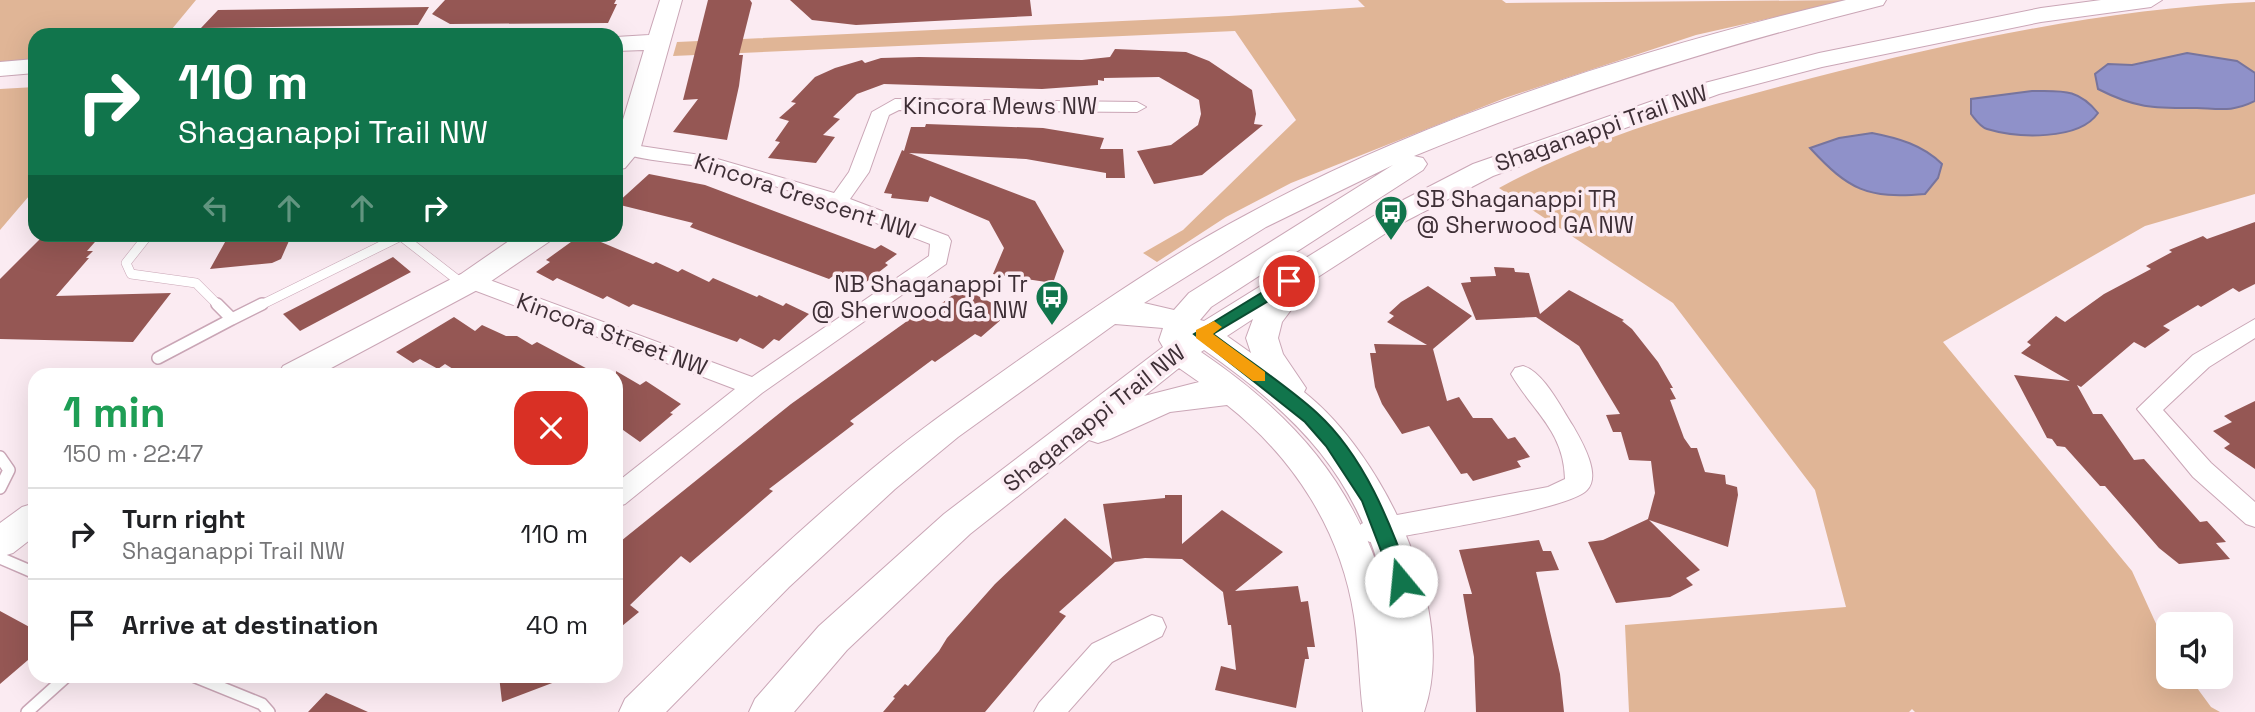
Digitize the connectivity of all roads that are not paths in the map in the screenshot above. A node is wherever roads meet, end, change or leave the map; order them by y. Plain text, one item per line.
1 (671, 0) edge
2 (1875, 0) edge
3 (2151, 0) edge
4 (657, 42) junction
5 (623, 44) edge
6 (28, 67) edge
7 (0, 69) edge
8 (28, 78) edge
9 (0, 80) edge
10 (1137, 107) dead end
11 (1480, 121) junction
12 (623, 147) edge
13 (623, 150) edge
14 (838, 202) junction
15 (143, 242) edge
16 (389, 242) edge
17 (412, 242) edge
18 (528, 242) edge
19 (1311, 268) junction
20 (467, 283) junction
21 (1109, 313) junction
22 (232, 319) junction
23 (2255, 327) edge
24 (1187, 336) junction
25 (158, 358) dead end
26 (305, 368) edge
27 (1523, 374) dead end
28 (754, 387) junction
29 (1237, 393) junction
30 (1311, 417) junction
31 (1052, 452) junction
32 (0, 457) edge
33 (0, 488) edge
34 (623, 491) edge
35 (2255, 517) edge
36 (28, 522) edge
37 (1366, 531) junction
38 (0, 542) edge
39 (0, 558) edge
40 (28, 570) edge
41 (1152, 627) dead end
42 (59, 683) edge
43 (210, 683) edge
44 (27, 712) edge
45 (269, 712) edge
46 (639, 712) edge
47 (769, 712) edge
48 (1049, 712) edge
49 (1383, 712) edge
50 (1404, 712) edge

1 - 4 main road
2 - 11 main road, Shaganappi Trail NW
3 - 19 main road, Shaganappi Trail NW
4 - 5 main road
4 - 12 main road
6 - 7 main road
8 - 9 main road
10 - 14 street, Kincora Mews NW
11 - 21 main road, Shaganappi Trail NW
11 - 24 main road
13 - 14 street, Kincora Crescent NW
14 - 28 street, Kincora Crescent NW
15 - 22 lane
16 - 22 lane
17 - 20 lane
18 - 20 main road
19 - 24 main road, Shaganappi Trail NW
19 - 30 main road
20 - 26 main road
20 - 28 street, Kincora Street NW
21 - 24 main road
21 - 46 main road, Shaganappi Trail NW
22 - 25 lane
23 - 35 street
24 - 29 main road
24 - 30 main road
24 - 31 main road, Shaganappi Trail NW
27 - 37 street
28 - 34 street, Kincora Crescent NW
29 - 31 main road
29 - 37 main road
30 - 37 main road
31 - 47 main road, Shaganappi Trail NW
32 - 33 lane
36 - 38 main road
37 - 49 main road
37 - 50 main road
39 - 40 lane
41 - 48 street
42 - 44 lane
43 - 45 lane

